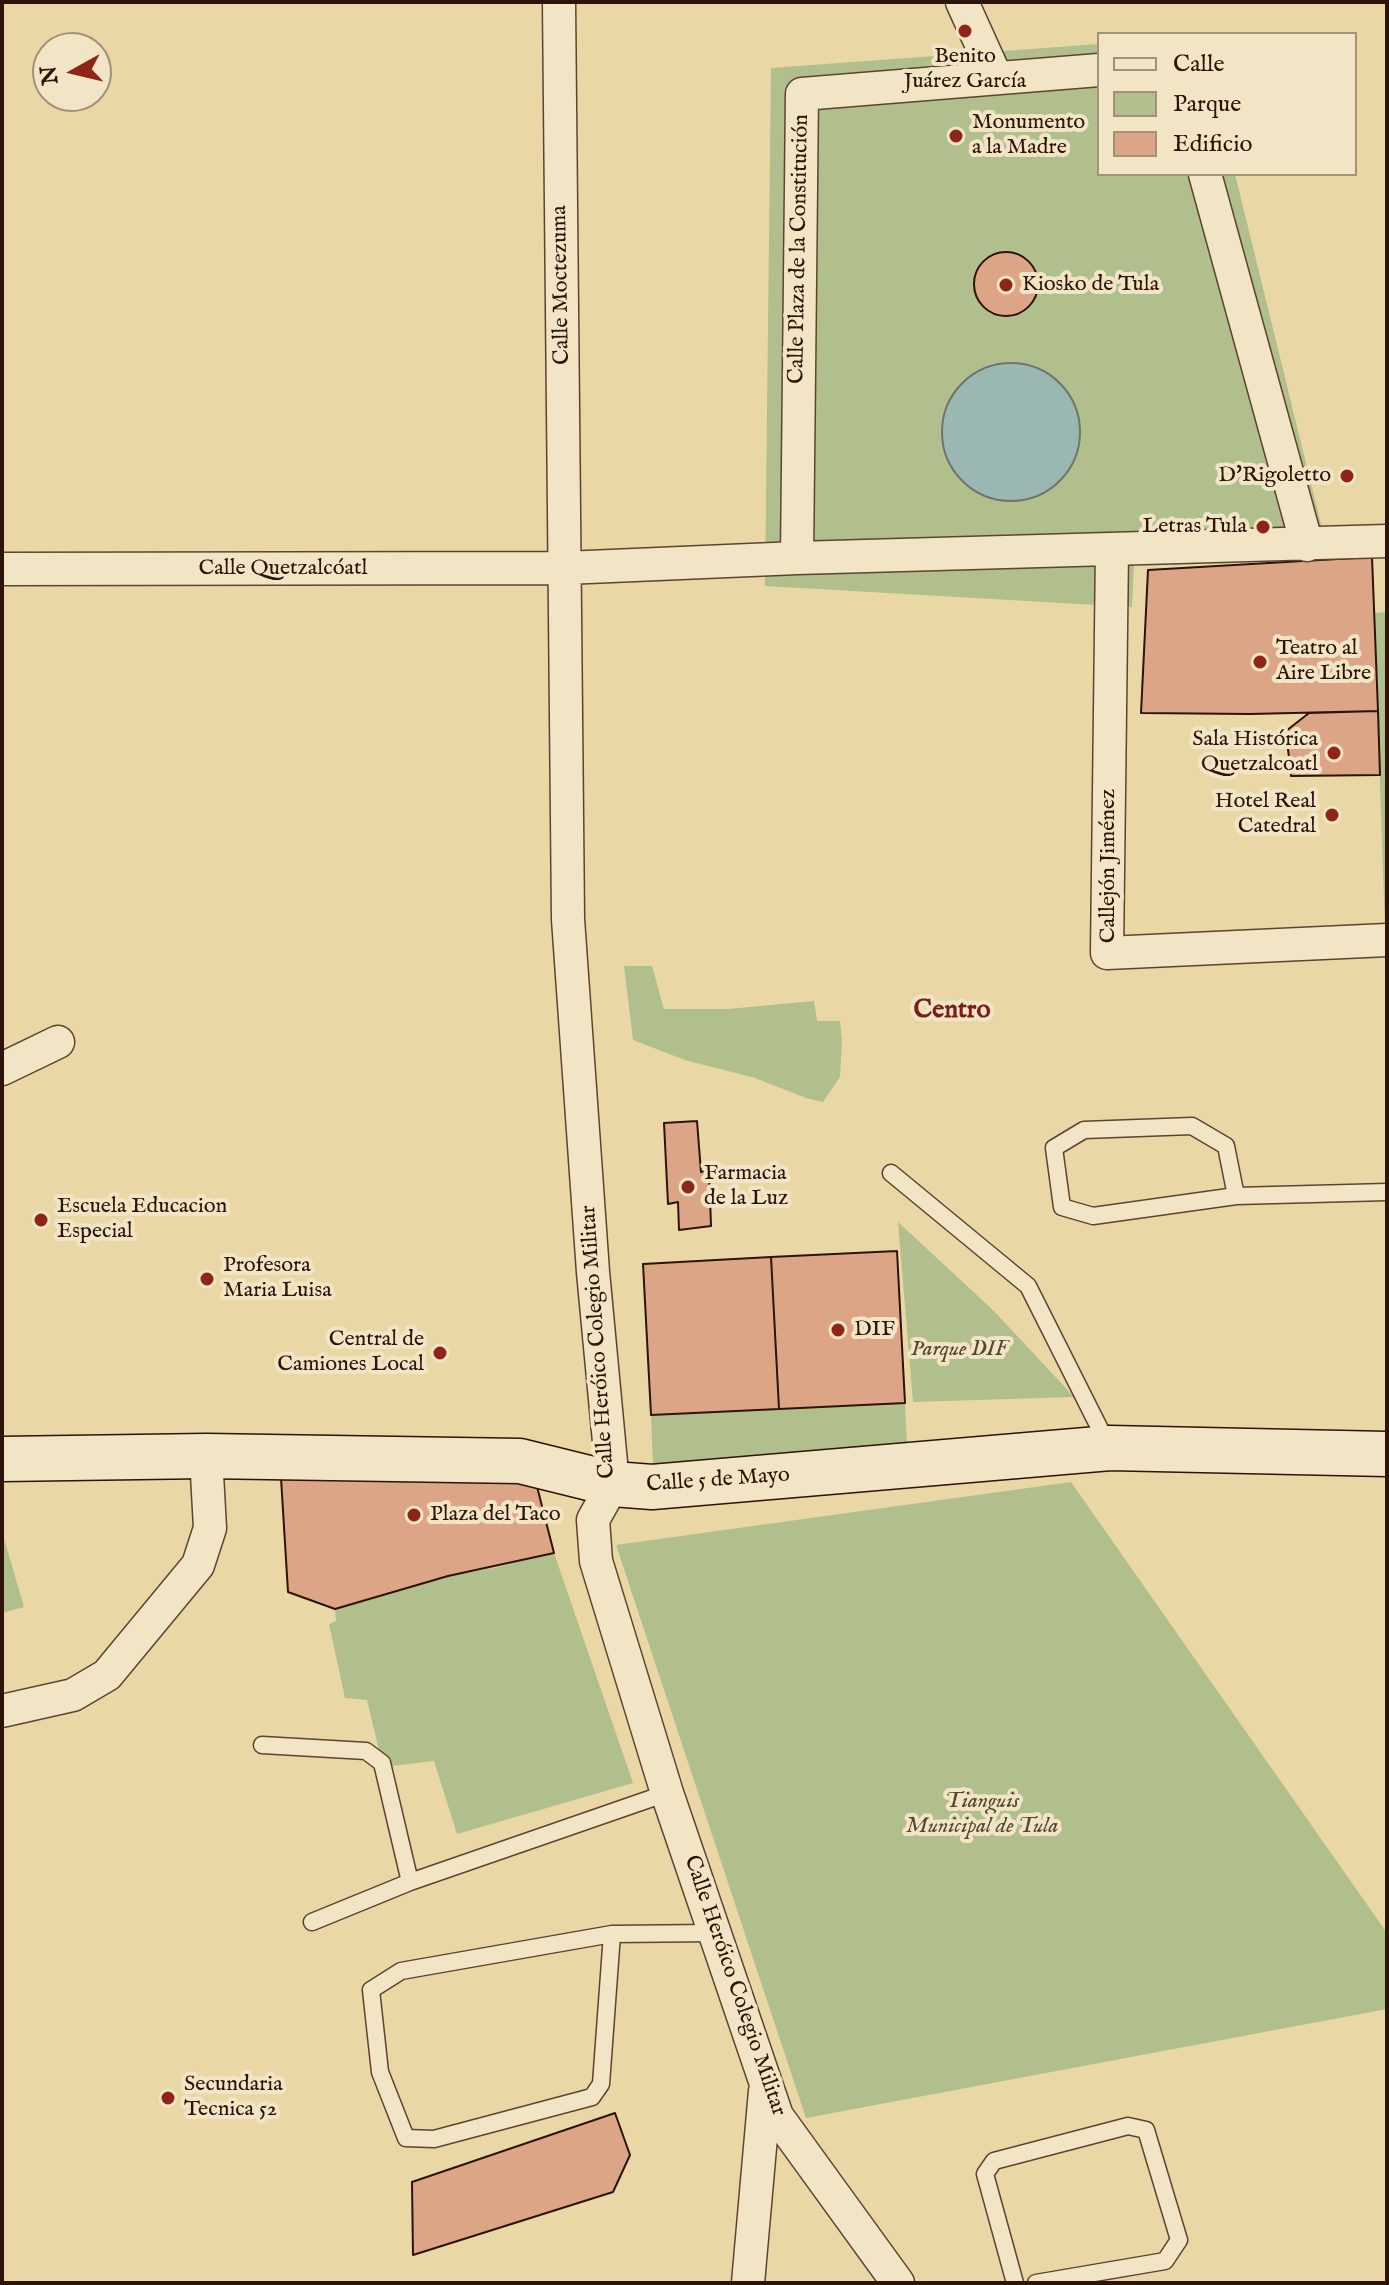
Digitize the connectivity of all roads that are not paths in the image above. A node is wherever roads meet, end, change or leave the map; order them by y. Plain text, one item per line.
1 (559, 2) edge
2 (962, 2) edge
3 (1097, 70) edge
4 (996, 77) junction
5 (1206, 176) edge
6 (1387, 541) edge
7 (1307, 545) junction
8 (1112, 550) junction
9 (797, 558) junction
10 (565, 568) junction
11 (2, 569) edge
12 (1387, 940) edge
13 (58, 1042) dead end
14 (2, 1069) edge
15 (891, 1173) dead end
16 (1387, 1192) edge
17 (1236, 1196) junction
18 (1110, 1448) junction
19 (1387, 1454) edge
20 (206, 1456) junction
21 (2, 1459) edge
22 (613, 1484) junction
23 (2, 1711) edge
24 (262, 1745) dead end
25 (667, 1793) junction
26 (410, 1882) junction
27 (312, 1922) dead end
28 (714, 1933) junction
29 (612, 1934) junction
30 (766, 2083) junction
31 (748, 2283) edge
32 (898, 2283) edge
33 (1015, 2283) edge
34 (1036, 2283) edge

1 - 10 street, Calle Moctezuma
2 - 4 street
3 - 4 street, Calle Plaza de la Constitución
4 - 9 street, Calle Plaza de la Constitución
5 - 7 street
6 - 7 street
7 - 8 street
8 - 9 street
8 - 12 street, Callejón Jiménez
9 - 10 street
10 - 11 street, Calle Quetzalcóatl
10 - 22 street, Calle Heróico Colegio Militar
13 - 14 street
15 - 18 lane
16 - 17 lane
17 - 17 lane
18 - 19 street, Calle 5 de Mayo
18 - 22 street, Calle 5 de Mayo
20 - 21 street, Calle 5 de Mayo
20 - 22 street, Calle 5 de Mayo
20 - 23 street
22 - 25 street, Calle Heróico Colegio Militar
24 - 26 lane
25 - 26 lane
25 - 28 street, Calle Heróico Colegio Militar
26 - 27 lane
28 - 29 lane
28 - 30 street, Calle Heróico Colegio Militar
29 - 29 lane
30 - 31 street
30 - 32 street, Calle Heróico Colegio Militar
33 - 34 lane

